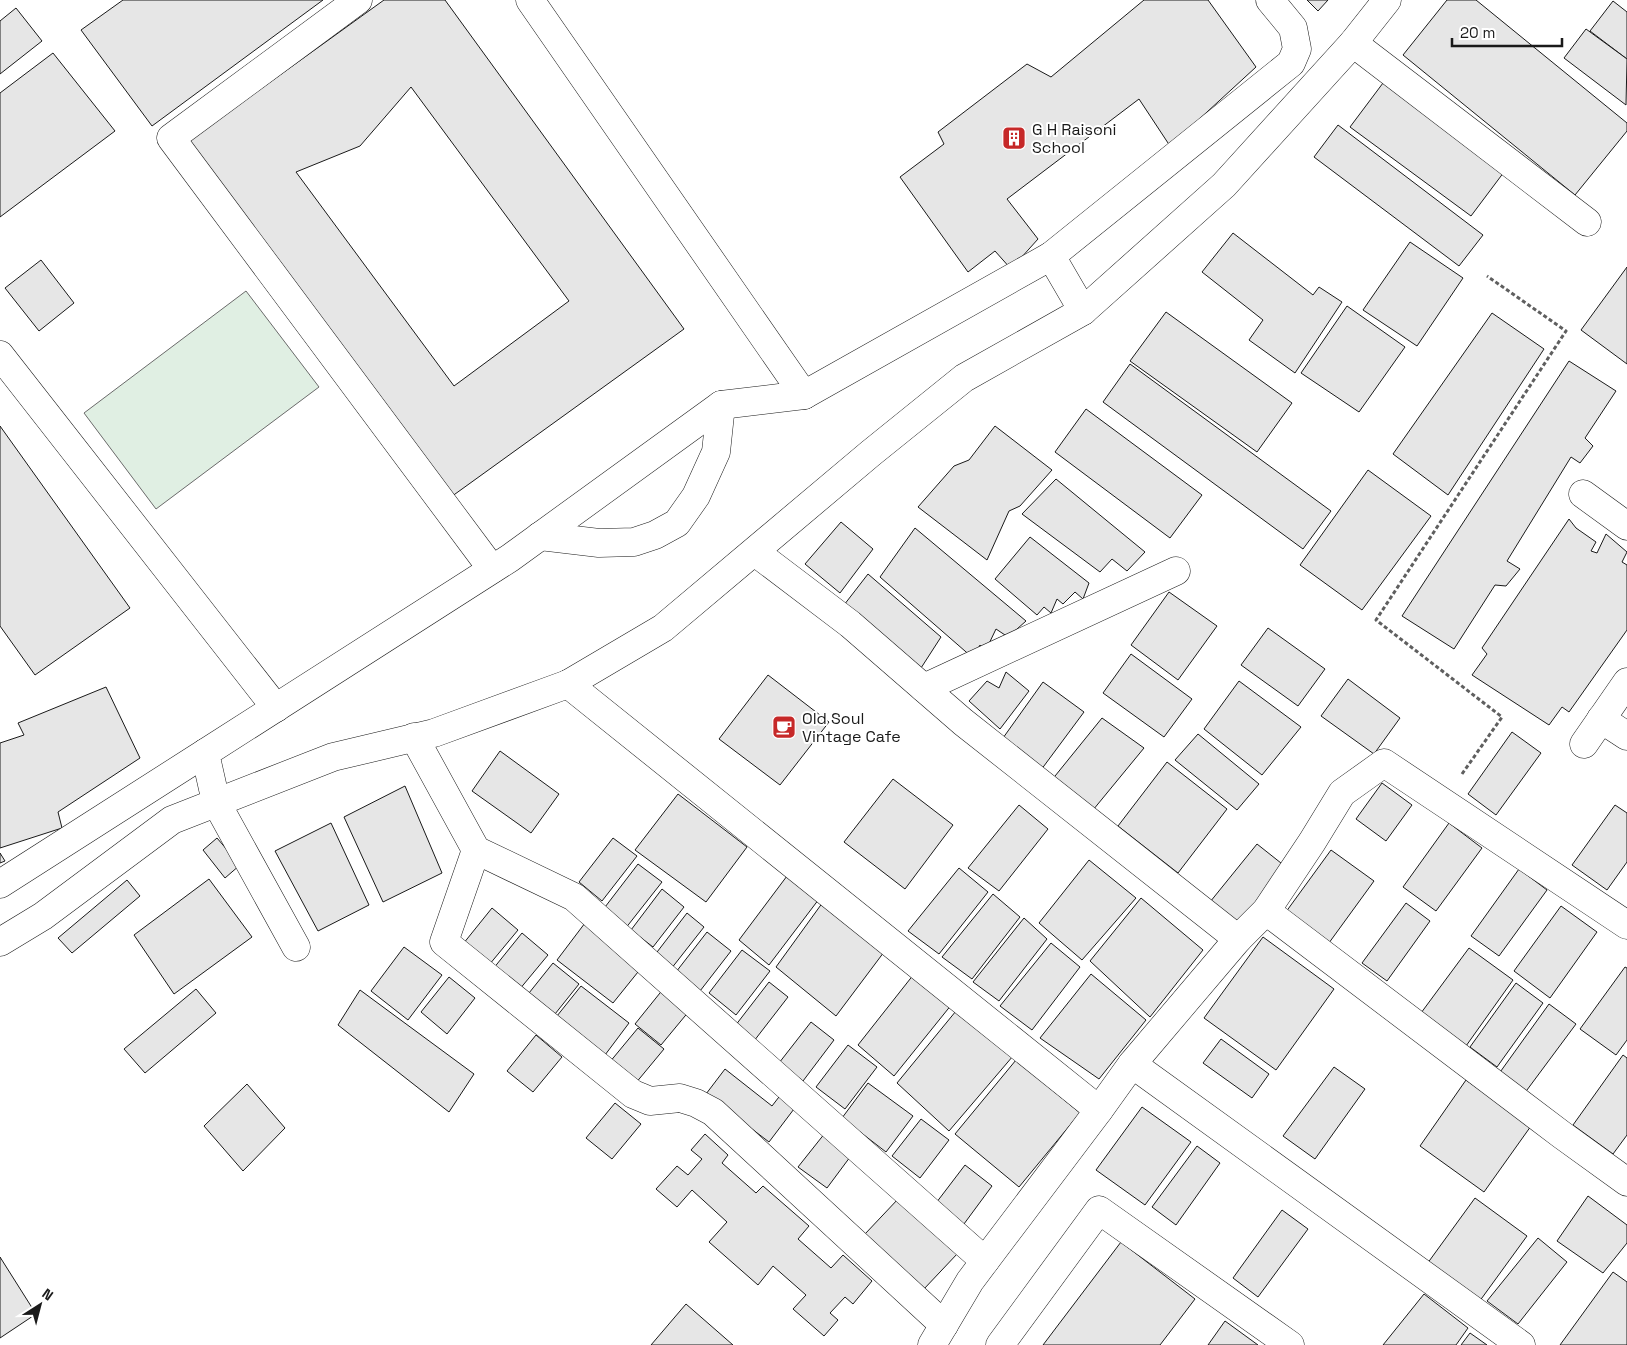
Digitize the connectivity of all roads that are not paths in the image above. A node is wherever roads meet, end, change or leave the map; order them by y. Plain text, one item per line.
1 (358, 0) edge
2 (530, 0) edge
3 (1270, 0) edge
4 (1388, 0) edge
5 (1353, 43) junction
6 (1587, 222) dead end
7 (1051, 256) junction
8 (1083, 311) junction
9 (0, 355) edge
10 (804, 395) junction
11 (721, 405) junction
12 (1583, 494) dead end
13 (1627, 526) edge
14 (540, 536) junction
15 (755, 552) junction
16 (492, 570) junction
17 (1176, 571) dead end
18 (1627, 682) edge
19 (568, 684) junction
20 (924, 688) junction
21 (276, 708) junction
22 (1601, 719) junction
23 (1627, 736) edge
24 (414, 738) junction
25 (1584, 744) dead end
26 (205, 753) junction
27 (216, 802) junction
28 (476, 850) junction
29 (0, 884) edge
30 (1266, 911) junction
31 (1627, 925) edge
32 (1238, 939) junction
33 (0, 942) edge
34 (296, 947) dead end
35 (1132, 1064) junction
36 (1100, 1110) junction
37 (1627, 1182) edge
38 (985, 1260) junction
39 (938, 1335) edge
40 (1000, 1345) edge
41 (1290, 1345) edge
42 (1521, 1345) edge

1 - 16 street
2 - 10 street
3 - 7 street
4 - 5 street
5 - 6 street
5 - 8 street
7 - 8 street
7 - 10 street
8 - 15 street
9 - 21 street
10 - 11 street
11 - 14 street
11 - 14 street
12 - 13 street
14 - 16 street
15 - 19 street
15 - 20 street
16 - 21 street
17 - 20 street
18 - 22 street
19 - 24 street
19 - 36 street
20 - 32 street
21 - 26 street
22 - 23 street
22 - 25 street
24 - 27 street
24 - 28 street
26 - 27 street
26 - 29 street
27 - 33 street
27 - 34 street
28 - 38 street
28 - 39 street
30 - 31 street
30 - 32 street
30 - 37 street
32 - 35 street
35 - 36 street
35 - 42 street
36 - 38 street
38 - 39 street
40 - 41 street

